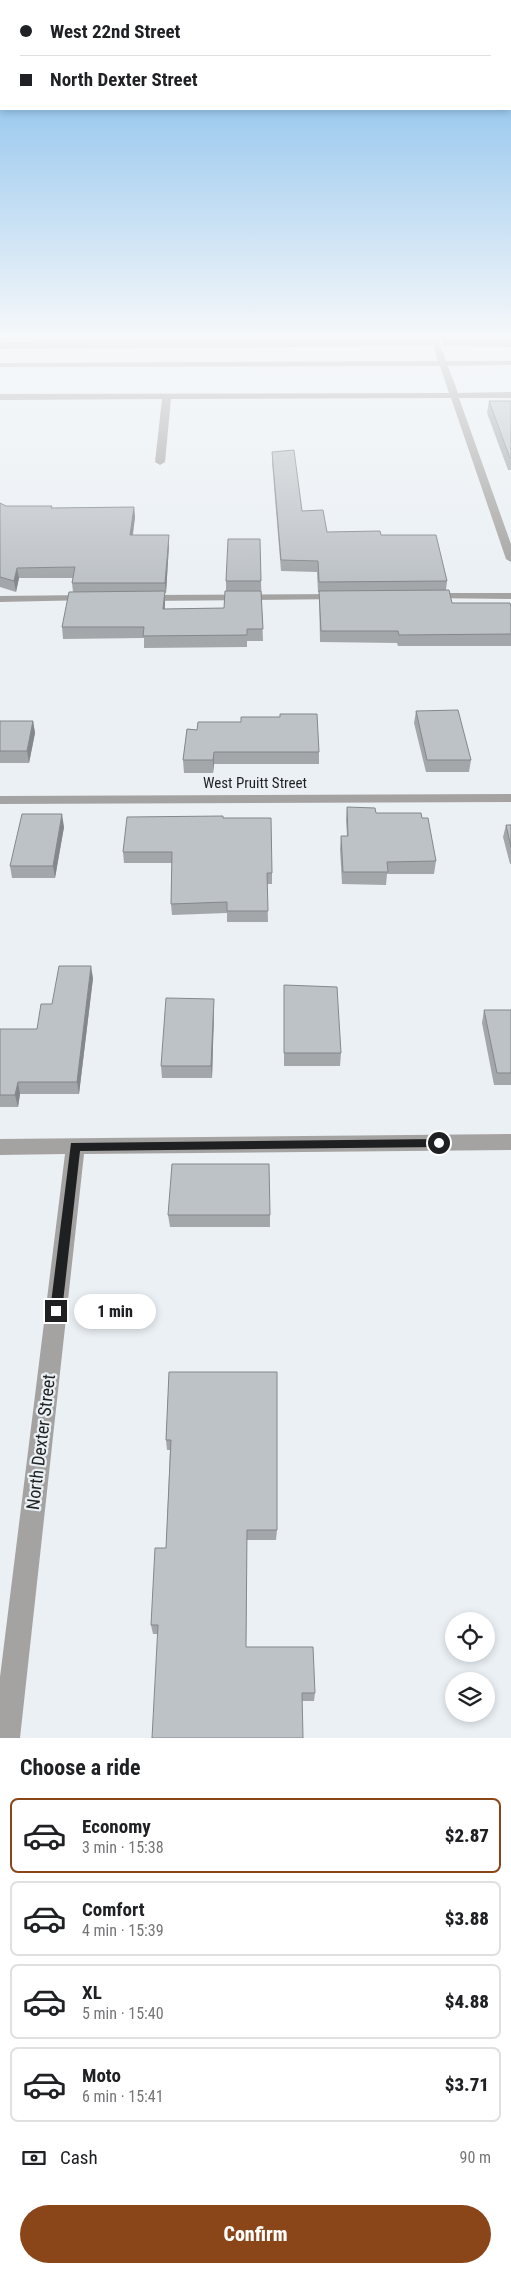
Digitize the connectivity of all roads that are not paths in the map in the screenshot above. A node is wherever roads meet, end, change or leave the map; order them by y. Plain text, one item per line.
1 (165, 418) edge
2 (462, 418) edge
3 (160, 462) dead end
4 (511, 559) edge
5 (422, 596) edge
6 (511, 596) edge
7 (353, 597) edge
8 (97, 598) edge
9 (136, 598) edge
10 (0, 599) edge
11 (511, 798) edge
12 (0, 800) edge
13 (511, 1142) edge
14 (75, 1146) junction
15 (0, 1147) edge
16 (6, 1738) edge

1 - 3 street
2 - 4 street
5 - 6 street
7 - 9 street
8 - 10 street
11 - 12 street, West Pruitt Street
13 - 14 street
14 - 15 street
14 - 16 street, North Dexter Street

